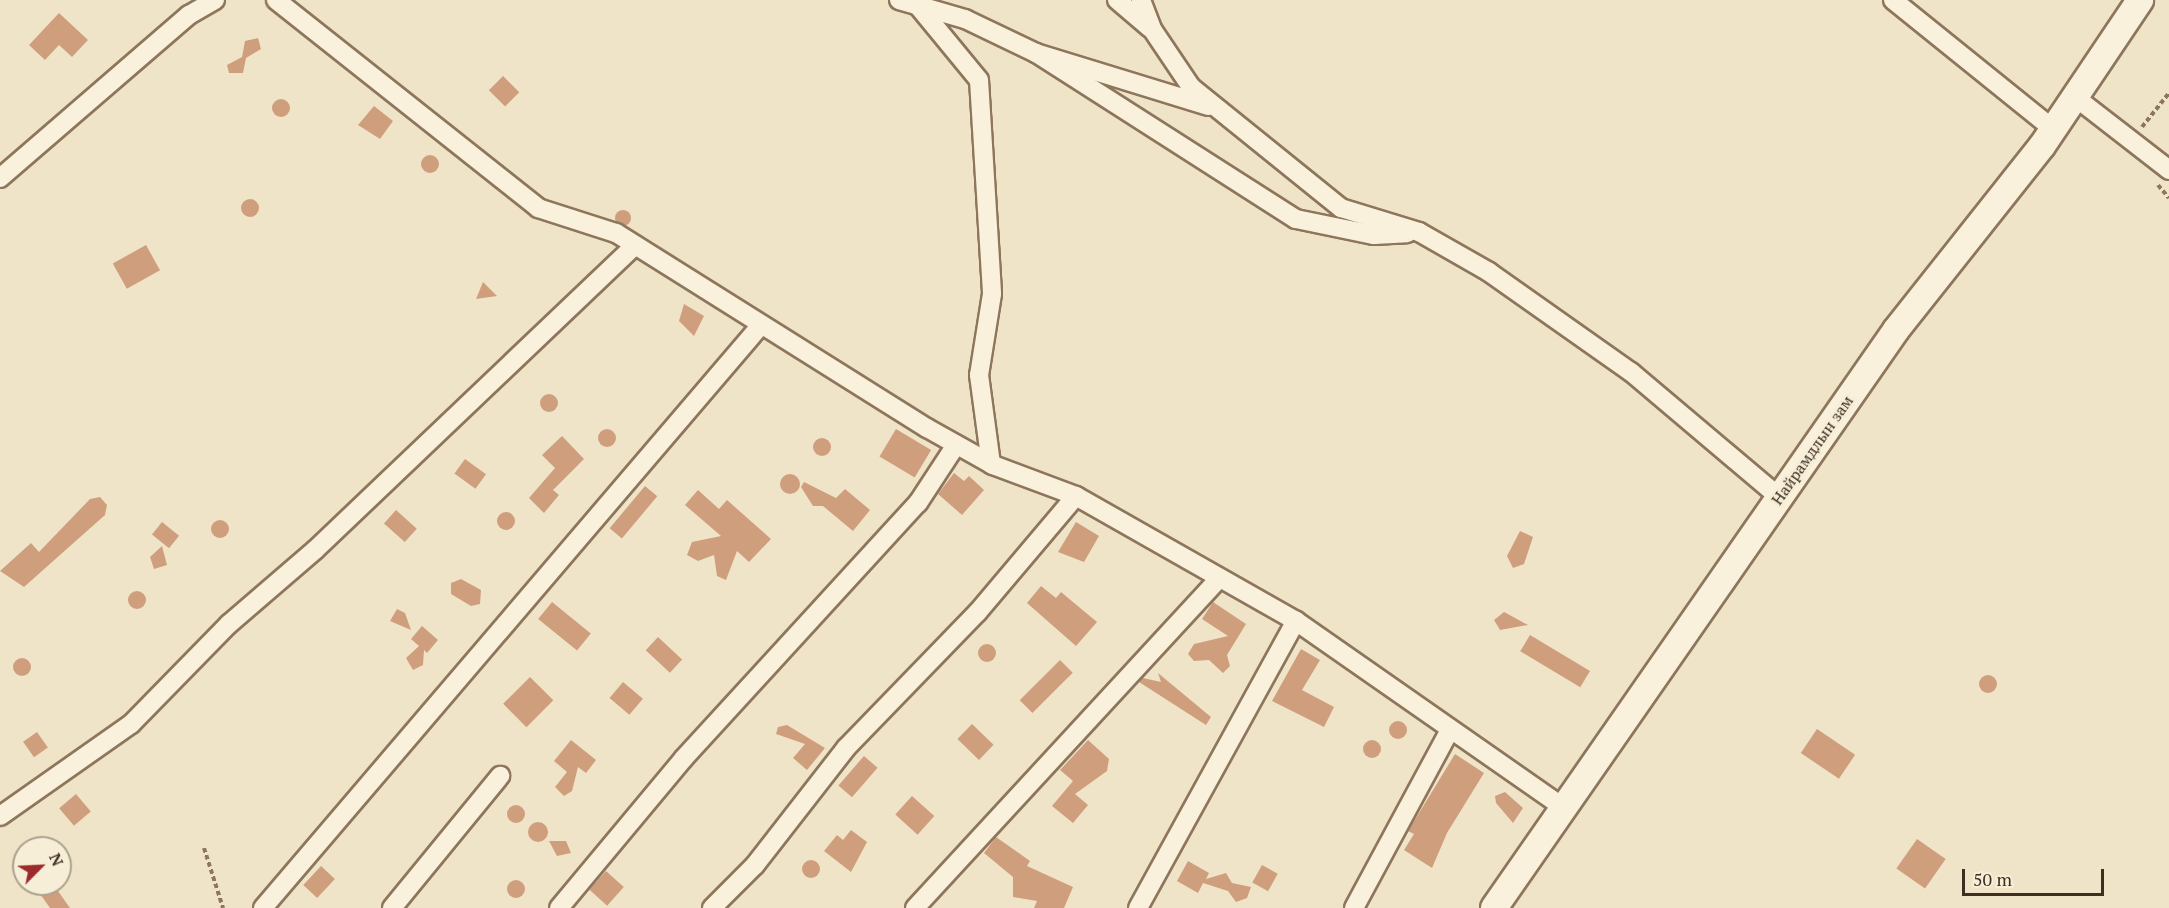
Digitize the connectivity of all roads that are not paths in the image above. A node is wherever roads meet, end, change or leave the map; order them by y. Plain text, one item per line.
1 (215, 0) edge
2 (276, 0) edge
3 (1117, 0) edge
4 (1141, 0) edge
5 (1893, 0) edge
6 (2140, 0) edge
7 (906, 1) edge
8 (1152, 29) junction
9 (1036, 53) junction
10 (2075, 97) junction
11 (1213, 107) junction
12 (2053, 129) junction
13 (2169, 170) edge
14 (0, 178) edge
15 (1419, 232) junction
16 (635, 245) junction
17 (761, 325) junction
18 (957, 445) junction
19 (991, 464) junction
20 (1076, 496) junction
21 (1779, 497) junction
22 (1218, 580) junction
23 (1296, 621) junction
24 (1450, 730) junction
25 (500, 776) dead end
26 (1565, 809) junction
27 (0, 816) edge
28 (263, 908) edge
29 (393, 908) edge
30 (559, 908) edge
31 (712, 908) edge
32 (915, 908) edge
33 (1138, 908) edge
34 (1354, 908) edge
35 (1494, 908) edge

1 - 14 street
2 - 16 street
3 - 8 street
4 - 8 street
5 - 12 street
6 - 10 main road, Найрамдлын зам
7 - 9 street
7 - 19 street
8 - 11 street
9 - 11 street
9 - 15 street
10 - 12 main road, Найрамдлын зам
10 - 13 street
11 - 15 street
12 - 21 main road, Найрамдлын зам
15 - 21 street
16 - 17 street
16 - 27 street
17 - 18 street
17 - 28 street
18 - 19 street
18 - 30 street
19 - 20 street
20 - 22 street
20 - 31 street
21 - 26 main road, Найрамдлын зам
22 - 23 street
22 - 32 street
23 - 24 street
23 - 33 street
24 - 26 street
24 - 34 street
25 - 29 street
26 - 35 main road, Найрамдлын зам

